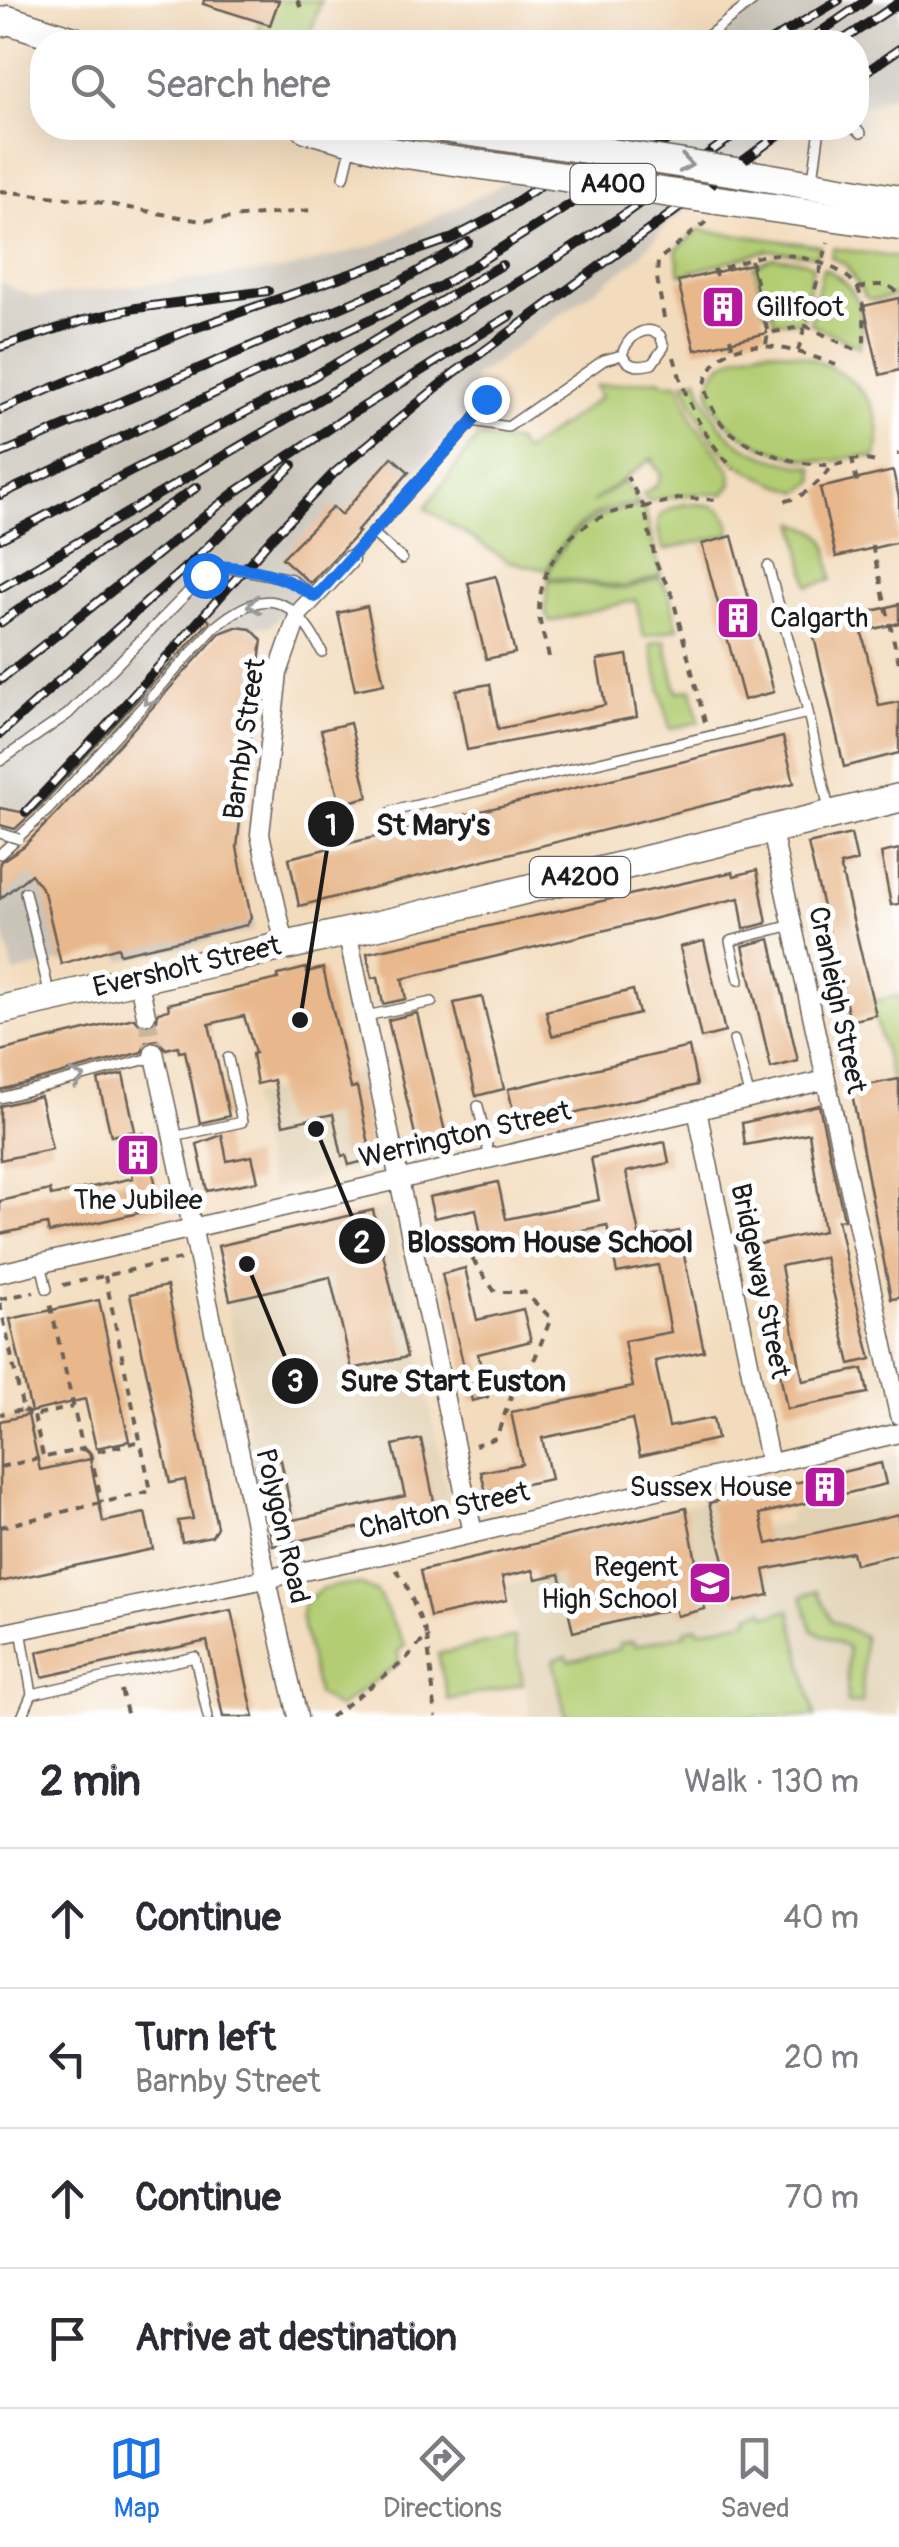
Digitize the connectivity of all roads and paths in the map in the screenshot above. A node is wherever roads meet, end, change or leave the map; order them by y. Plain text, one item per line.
1 (297, 0) edge
2 (754, 0) edge
3 (303, 10) dead end
4 (3, 17) edge
5 (41, 30) edge
6 (715, 30) edge
7 (349, 140) edge
8 (522, 140) edge
9 (546, 140) edge
10 (818, 140) edge
11 (353, 141) junction
12 (520, 170) junction
13 (344, 177) dead end
14 (812, 185) junction
15 (0, 191) edge
16 (899, 200) edge
17 (312, 210) dead end
18 (802, 212) junction
19 (899, 226) edge
20 (693, 231) dead end
21 (828, 242) dead end
22 (751, 260) junction
23 (820, 264) junction
24 (716, 276) dead end
25 (858, 288) junction
26 (899, 294) edge
27 (806, 326) junction
28 (667, 332) dead end
29 (768, 333) junction
30 (730, 338) dead end
31 (864, 343) dead end
32 (765, 345) junction
33 (672, 348) dead end
34 (733, 350) junction
35 (798, 351) junction
36 (860, 352) dead end
37 (622, 355) junction
38 (836, 364) dead end
39 (486, 399) dead end
40 (473, 421) junction
41 (852, 458) junction
42 (876, 462) dead end
43 (834, 465) junction
44 (734, 468) dead end
45 (627, 476) dead end
46 (857, 483) dead end
47 (720, 500) dead end
48 (785, 500) dead end
49 (644, 506) junction
50 (374, 534) junction
51 (872, 545) dead end
52 (402, 559) dead end
53 (349, 560) joint
54 (768, 566) dead end
55 (315, 597) junction
56 (299, 614) junction
57 (322, 652) dead end
58 (549, 657) dead end
59 (899, 663) edge
60 (258, 672) dead end
61 (278, 673) junction
62 (808, 713) junction
63 (708, 737) junction
64 (0, 760) edge
65 (899, 798) edge
66 (392, 811) dead end
67 (831, 817) junction
68 (772, 831) junction
69 (0, 833) edge
70 (19, 840) junction
71 (0, 854) edge
72 (25, 892) dead end
73 (792, 925) junction
74 (347, 931) junction
75 (285, 944) junction
76 (138, 978) junction
77 (739, 980) dead end
78 (50, 998) junction
79 (432, 1002) dead end
80 (0, 1010) edge
81 (146, 1015) tunnel mouth
82 (365, 1016) junction
83 (734, 1040) dead end
84 (155, 1054) joint
85 (228, 1058) dead end
86 (826, 1080) junction
87 (0, 1098) edge
88 (750, 1098) junction
89 (478, 1106) dead end
90 (697, 1110) junction
91 (173, 1137) junction
92 (490, 1159) junction
93 (399, 1179) junction
94 (194, 1229) junction
95 (415, 1255) junction
96 (188, 1257) dead end
97 (41, 1263) junction
98 (0, 1272) edge
99 (104, 1276) junction
100 (67, 1284) dead end
101 (47, 1289) joint
102 (33, 1292) dead end
103 (0, 1301) edge
104 (73, 1406) junction
105 (22, 1410) junction
106 (0, 1414) edge
107 (899, 1414) edge
108 (34, 1416) junction
109 (899, 1433) edge
110 (141, 1441) junction
111 (83, 1449) junction
112 (456, 1452) junction
113 (90, 1453) junction
114 (43, 1458) junction
115 (770, 1464) junction
116 (0, 1467) edge
117 (102, 1503) junction
118 (0, 1526) edge
119 (473, 1533) junction
120 (386, 1554) junction
121 (265, 1579) junction
122 (21, 1630) junction
123 (0, 1634) edge
124 (426, 1636) junction
125 (118, 1676) junction
126 (32, 1694) junction
127 (22, 1717) edge
128 (128, 1717) edge
129 (208, 1717) edge
130 (298, 1717) edge
131 (330, 1717) edge
132 (436, 1717) edge

1 - 3 path
2 - 6 lane
4 - 5 main road
7 - 11 main road, A400
8 - 12 lane
9 -> 14 main road, A400, bridge
10 - 14 lane
11 - 12 main road, A400
11 - 13 lane
12 - 18 main road, A400, bridge
14 - 16 main road, A400
14 - 18 lane
15 - 17 path
18 - 19 main road, A400
20 - 28 path
21 - 23 path
22 - 23 path
22 - 24 path
22 - 29 path
23 - 25 path
23 - 27 path
25 - 26 path
25 - 31 path
27 - 29 path
27 - 35 path
27 - 36 path
29 - 32 path
30 - 34 path
32 - 34 path
32 - 35 path
33 - 44 path
34 - 43 path
35 - 38 path
37 - 37 lane
37 - 40 lane
39 - 40 lane
40 - 50 lane
41 - 42 path
41 - 43 path
41 - 46 path
43 - 48 path
45 - 49 path
47 - 49 path
49 - 58 path
49 - 63 path
50 - 52 lane
50 - 53 lane
51 - 59 path
53 - 55 street, Barnby Street
54 - 62 lane
55 - 56 street, Barnby Street
55 - 64 lane, bridge
56 - 57 lane
56 - 61 street, Barnby Street
56 -> 70 lane
60 - 61 lane
61 - 75 street, Barnby Street
62 - 63 lane
62 - 67 lane
63 - 66 lane
65 - 67 main road, Eversholt Street / A4200
67 - 68 main road, Eversholt Street / A4200
68 - 73 street, Cranleigh Street
68 - 74 main road, Eversholt Street / A4200
69 - 70 lane, bridge
70 - 71 lane
72 - 78 lane
73 - 77 lane
73 - 86 street, Cranleigh Street
74 - 75 main road, Eversholt Street / A4200
74 - 82 street
75 - 76 main road, Eversholt Street / A4200
76 - 78 main road, Eversholt Street / A4200
76 - 81 street
78 - 80 main road, Eversholt Street / A4200
79 - 82 lane
82 - 93 street
83 - 88 lane
87 -> 84 lane
84 - 91 street, Polygon Road
85 - 91 lane
86 - 88 street, Werrington Street
86 - 107 street, Cranleigh Street
88 - 90 street, Werrington Street
89 - 92 lane
90 - 92 street, Werrington Street
90 - 115 street, Bridgeway Street
91 - 94 street, Polygon Road
92 - 93 street, Werrington Street
93 - 94 street, Werrington Street
93 - 95 street
94 - 97 street, Werrington Street
94 - 121 street, Polygon Road
95 - 112 street
95 - 112 path
96 - 99 path
97 - 98 street, Werrington Street
97 - 101 lane
99 - 100 path
99 - 110 path
101 - 104 path
102 - 103 path
103 - 105 path
104 - 108 path
104 - 111 path
105 - 106 path
105 - 108 path
108 - 114 path
109 - 115 street, Chalton Street
110 - 113 path
110 - 117 path
111 - 113 path
111 - 114 path
112 - 119 street
113 - 117 path
114 - 116 path
115 - 119 street, Chalton Street
117 - 118 path
119 - 120 street, Chalton Street
120 - 121 street, Chalton Street
120 - 124 path
121 - 122 street, Chalton Street
121 - 130 street, Polygon Road
122 - 123 street, Chalton Street
122 - 126 lane
124 - 131 path
124 - 132 path
125 - 126 lane
125 - 128 path
125 - 129 lane
126 - 127 lane

